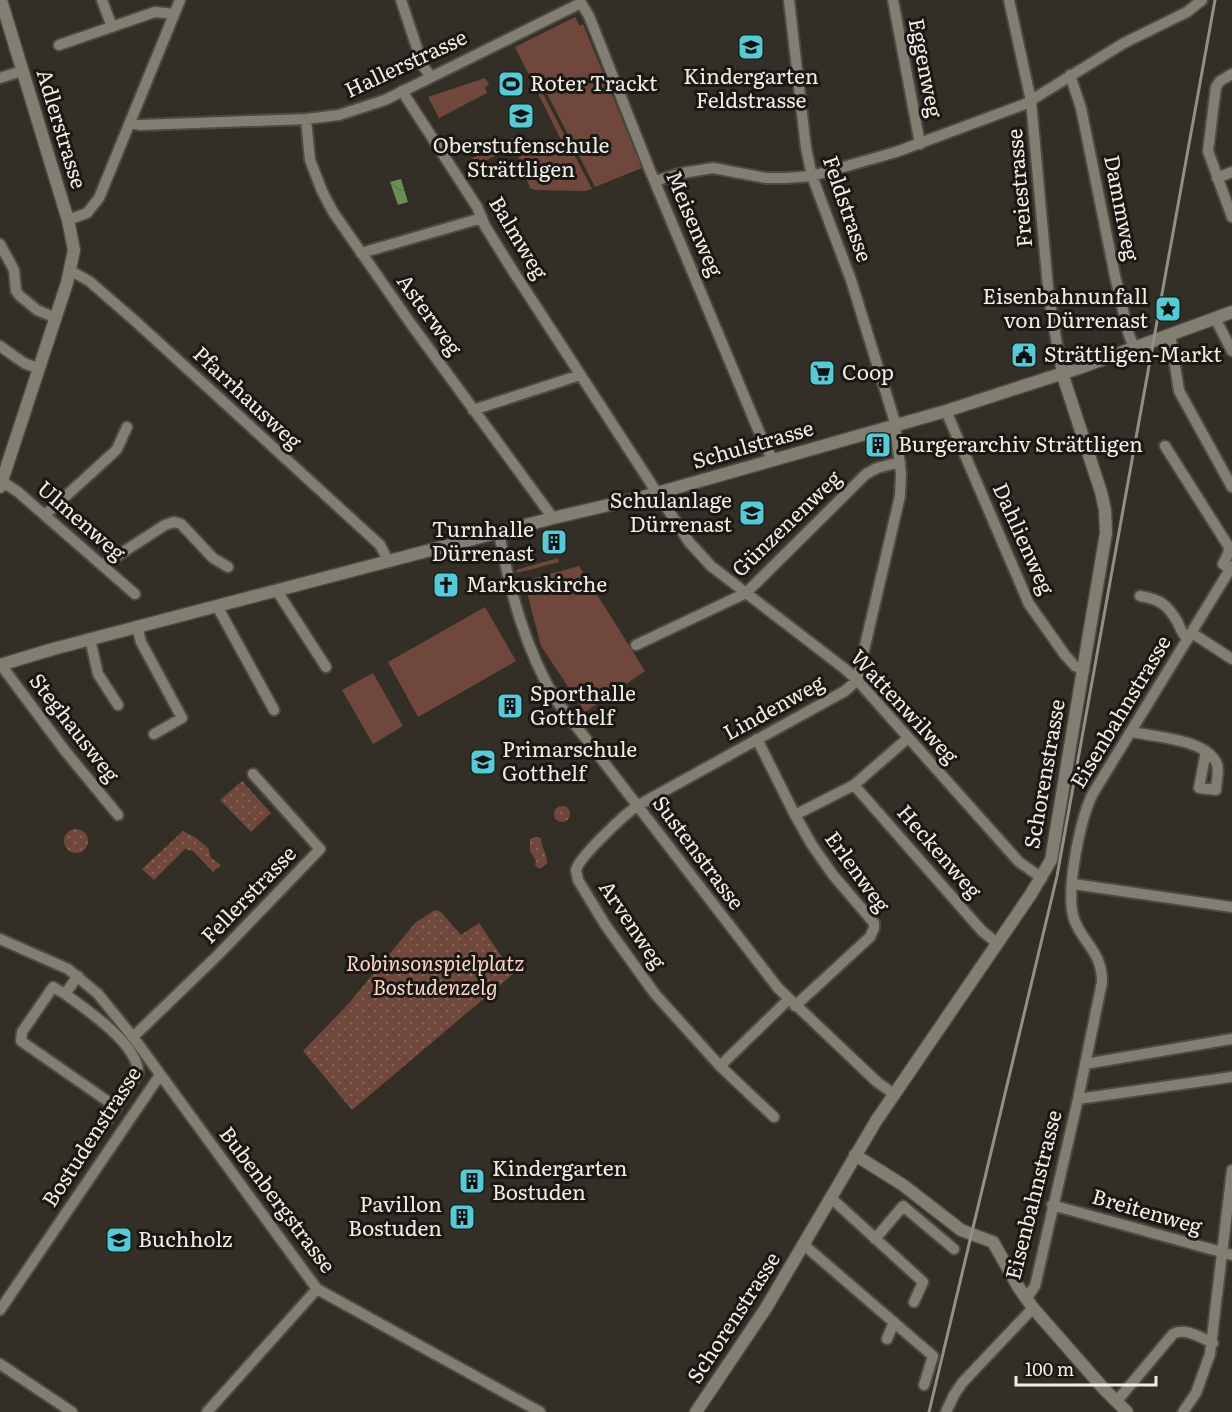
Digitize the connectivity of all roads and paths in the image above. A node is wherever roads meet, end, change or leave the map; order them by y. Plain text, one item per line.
1 (1, 0) edge
2 (102, 0) edge
3 (180, 0) edge
4 (401, 0) edge
5 (789, 0) edge
6 (893, 0) edge
7 (1009, 0) edge
8 (1202, 0) edge
9 (575, 3) edge
10 (174, 14) junction
11 (112, 27) junction
12 (59, 45) dead end
13 (22, 71) junction
14 (1232, 74) edge
15 (1070, 75) junction
16 (431, 77) junction
17 (0, 78) edge
18 (402, 91) junction
19 (1031, 100) junction
20 (306, 119) junction
21 (130, 123) junction
22 (920, 144) junction
23 (1232, 172) edge
24 (812, 176) junction
25 (1217, 178) junction
26 (655, 181) junction
27 (1232, 217) edge
28 (482, 219) junction
29 (68, 220) junction
30 (0, 244) edge
31 (361, 253) junction
32 (70, 271) junction
33 (1232, 312) edge
34 (56, 318) junction
35 (1215, 318) junction
36 (1170, 334) junction
37 (0, 346) edge
38 (1134, 348) junction
39 (1232, 351) edge
40 (39, 369) junction
41 (1062, 373) junction
42 (580, 375) junction
43 (473, 411) junction
44 (946, 411) junction
45 (895, 426) junction
46 (127, 427) dead end
47 (1165, 446) dead end
48 (773, 460) junction
49 (900, 462) junction
50 (1, 483) edge
51 (1232, 487) edge
52 (658, 493) junction
53 (45, 515) junction
54 (552, 518) junction
55 (499, 533) junction
56 (389, 562) junction
57 (103, 566) junction
58 (228, 567) dead end
59 (1231, 568) edge
60 (277, 591) junction
61 (746, 592) junction
62 (135, 594) dead end
63 (1140, 596) dead end
64 (217, 606) junction
65 (139, 630) junction
66 (1190, 636) junction
67 (90, 639) junction
68 (636, 645) dead end
69 (1232, 659) edge
70 (0, 665) edge
71 (326, 667) dead end
72 (1083, 670) junction
73 (857, 680) junction
74 (118, 705) dead end
75 (274, 710) dead end
76 (189, 720) dead end
77 (1132, 732) junction
78 (154, 734) dead end
79 (908, 738) junction
80 (757, 739) junction
81 (1206, 751) dead end
82 (253, 774) dead end
83 (854, 785) junction
84 (637, 806) junction
85 (118, 815) dead end
86 (795, 815) junction
87 (1042, 878) junction
88 (1073, 884) junction
89 (1232, 907) edge
90 (0, 939) edge
91 (997, 943) junction
92 (78, 976) junction
93 (65, 994) junction
94 (792, 1003) junction
95 (133, 1037) junction
96 (1232, 1039) edge
97 (1085, 1064) junction
98 (720, 1066) junction
99 (160, 1075) junction
100 (1232, 1077) edge
101 (894, 1094) junction
102 (1078, 1098) junction
103 (116, 1107) junction
104 (774, 1117) dead end
105 (93, 1139) dead end
106 (855, 1155) junction
107 (1232, 1170) edge
108 (831, 1198) junction
109 (1052, 1205) junction
110 (875, 1239) junction
111 (804, 1245) junction
112 (954, 1249) dead end
113 (1227, 1254) edge
114 (852, 1287) junction
115 (317, 1289) junction
116 (845, 1298) dead end
117 (914, 1302) dead end
118 (1030, 1304) junction
119 (0, 1310) edge
120 (894, 1322) junction
121 (887, 1339) dead end
122 (1213, 1343) junction
123 (0, 1364) edge
124 (924, 1385) dead end
125 (1116, 1402) junction
126 (72, 1412) edge
127 (207, 1412) edge
128 (540, 1412) edge
129 (696, 1412) edge
130 (946, 1412) edge
131 (1126, 1412) edge
132 (1183, 1412) edge

1 - 13 street, Adlerstrasse
2 - 11 street
3 - 10 street
4 - 16 street
5 - 24 street, Feldstrasse
6 - 22 street, Eggenweg
7 - 19 street, Freiestrasse
8 - 15 street
9 - 16 street, Hallerstrasse
9 - 26 street, Meisenweg
10 - 11 street
10 - 21 street
11 - 12 street
13 - 17 street
13 - 29 street, Adlerstrasse
14 - 25 street
15 - 19 street
15 - 38 street, Dammweg
16 - 18 street, Hallerstrasse
18 - 20 street, Hallerstrasse
18 - 28 street, Balmweg
19 - 22 street, Eggenweg
19 - 41 street, Freiestrasse
20 - 21 street, Hallerstrasse
20 - 31 street, Asterweg
21 - 29 street
22 - 24 street, Eggenweg
23 - 25 street
24 - 26 street, Eggenweg
24 - 45 street, Feldstrasse
25 - 27 street
26 - 48 street, Meisenweg
28 - 31 street
28 - 42 street, Balmweg
29 - 32 street, Adlerstrasse
30 - 34 street
31 - 43 street, Asterweg
32 - 34 street, Adlerstrasse
32 - 56 street, Pfarrhausweg
33 - 35 street, Schulstrasse
34 - 40 street, Adlerstrasse
35 - 36 street, Schulstrasse
35 - 39 street
36 - 38 street, Schulstrasse
36 - 51 street
37 - 40 street
38 - 41 street, Schulstrasse
40 - 50 street, Adlerstrasse
41 - 44 street, Schulstrasse
41 - 72 street, Schorenstrasse
42 - 43 street
42 - 52 street, Balmweg
43 - 54 street, Asterweg
44 - 45 street, Schulstrasse
44 - 72 street, Dahlienweg
45 - 48 street, Schulstrasse
45 - 49 street, Lindenweg
46 - 53 street
47 - 59 street, Eisenbahnstrasse
48 - 52 street, Schulstrasse
49 - 61 street, Günzenenweg
49 - 73 street, Lindenweg
50 - 53 street, Ulmenweg
52 - 54 street, Schulstrasse
52 - 61 street, Wattenwilweg
53 - 57 street, Ulmenweg
54 - 55 street, Schulstrasse
55 - 56 street, Schulstrasse
55 - 84 street, Sustenstrasse
56 - 60 street, Schulstrasse
57 - 58 street
57 - 62 street, Ulmenweg
59 - 66 street, Eisenbahnstrasse
60 - 64 street, Schulstrasse
60 - 71 street
61 - 68 street, Günzenenweg
61 - 73 street, Wattenwilweg
63 - 66 street
64 - 65 street, Schulstrasse
64 - 75 street
65 - 67 street, Schulstrasse
65 - 76 street
65 - 78 street
66 - 69 street
66 - 77 street, Eisenbahnstrasse
67 - 70 street, Schulstrasse
67 - 74 street
70 - 85 street, Steghausweg
72 - 87 street, Schorenstrasse
73 - 79 street, Wattenwilweg
73 - 80 street, Lindenweg
77 - 81 street
77 - 88 street, Eisenbahnstrasse
79 - 83 street
79 - 87 street, Wattenwilweg
80 - 84 street, Lindenweg
80 - 86 street, Erlenweg
82 - 95 street, Fellerstrasse
83 - 86 street
83 - 91 street, Heckenweg
84 - 94 street, Sustenstrasse
84 - 98 street, Arvenweg
86 - 94 street, Erlenweg
87 - 91 street, Schorenstrasse
88 - 89 street
88 - 97 street, Eisenbahnstrasse
90 - 92 street, Bostudenstrasse
91 - 101 street, Schorenstrasse
92 - 93 street
92 - 95 street, Bostudenstrasse
93 - 103 street
93 - 103 street
94 - 98 street
94 - 101 street, Sustenstrasse
95 - 99 street, Bostudenstrasse
96 - 97 street
97 - 102 street, Eisenbahnstrasse
98 - 104 street, Arvenweg
99 - 115 street, Bubenbergstrasse
99 - 119 street, Bostudenstrasse
100 - 102 street, Eisenbahnstrasse
101 - 106 street, Schorenstrasse
102 - 109 street, Eisenbahnstrasse
103 - 105 street
106 - 108 street, Schorenstrasse
106 - 118 street
107 - 113 street
108 - 110 street
108 - 111 street, Schorenstrasse
109 - 113 street, Breitenweg
109 - 118 street, Eisenbahnstrasse
110 - 112 street
110 - 117 street
111 - 114 street, Schorenstrasse
111 - 129 street, Schorenstrasse
113 - 122 street
114 - 116 street
114 - 120 street, Schorenstrasse
115 - 127 street
115 - 128 street, Bubenbergstrasse
118 - 125 street
118 - 130 street, Eisenbahnstrasse
120 - 121 street
120 - 124 street, Schorenstrasse
122 - 125 street
122 - 132 street
123 - 126 street
125 - 131 street

